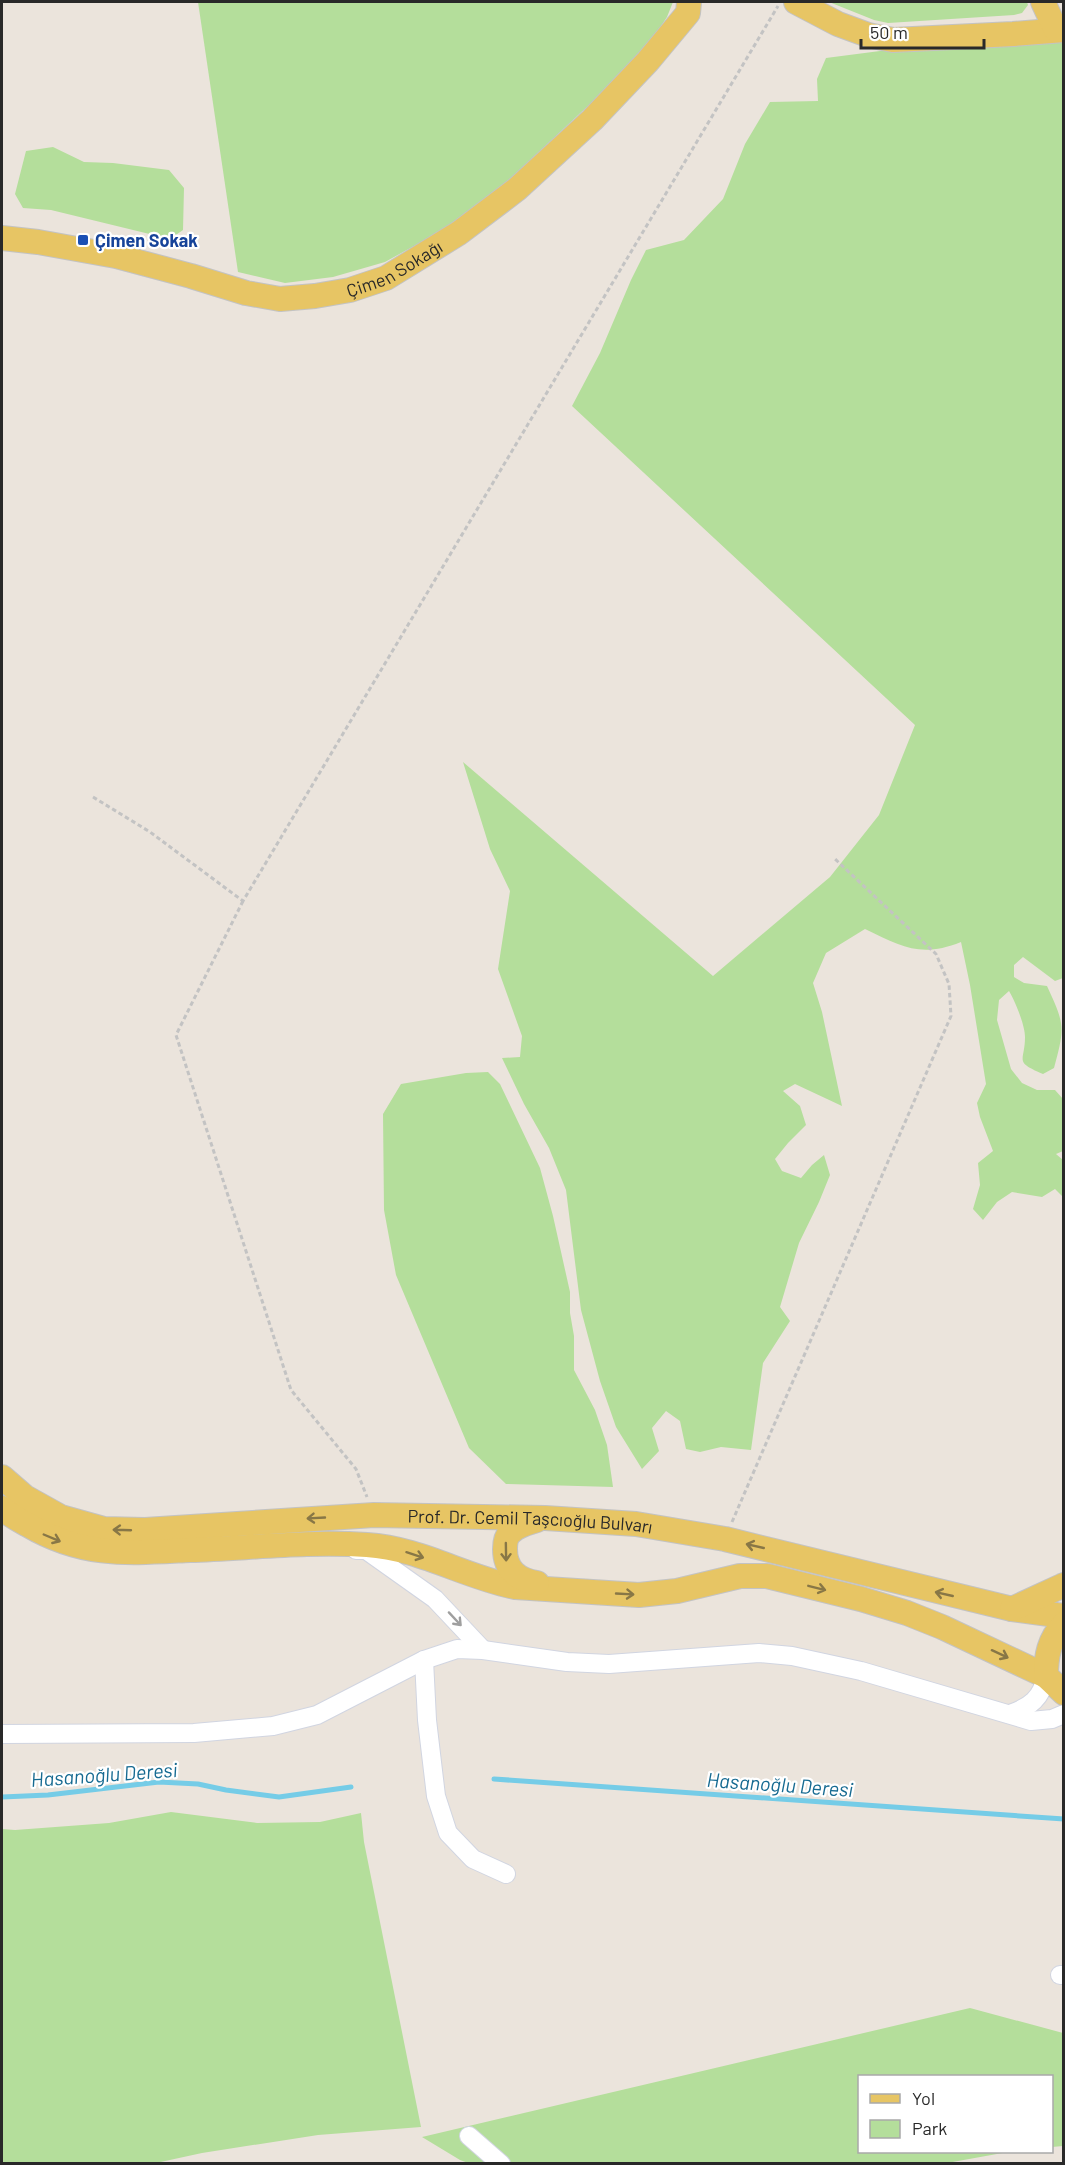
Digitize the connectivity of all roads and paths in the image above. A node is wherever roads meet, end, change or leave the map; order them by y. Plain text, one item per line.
1 (780, 2) edge
2 (796, 2) edge
3 (1043, 2) edge
4 (694, 5) edge
5 (1060, 30) edge
6 (2, 238) edge
7 (93, 797) dead end
8 (835, 859) dead end
9 (243, 901) junction
10 (2, 1477) edge
11 (2, 1508) edge
12 (374, 1515) junction
13 (545, 1518) junction
14 (725, 1539) junction
15 (252, 1548) junction
16 (1064, 1585) edge
17 (589, 1592) junction
18 (1012, 1609) junction
19 (1064, 1616) edge
20 (1064, 1624) edge
21 (483, 1650) junction
22 (424, 1660) junction
23 (1046, 1676) junction
24 (1064, 1693) edge
25 (1010, 1714) junction
26 (1064, 1714) edge
27 (2, 1734) edge
28 (506, 1874) dead end
29 (470, 2136) dead end
30 (501, 2163) edge

1 - 9 path
2 - 5 main road
3 - 5 main road
4 - 6 main road, Çimen Sokağı
7 - 9 path
8 - 14 path
9 - 12 path
12 -> 10 main road, Prof. Dr. Cemil Taşcıoğlu Bulvarı
11 -> 15 main road, Prof. Dr. Cemil Taşcıoğlu Bulvarı
12 - 13 main road, Prof. Dr. Cemil Taşcıoğlu Bulvarı
13 - 14 main road, Prof. Dr. Cemil Taşcıoğlu Bulvarı
13 -> 17 main road
18 -> 14 main road, Prof. Dr. Cemil Taşcıoğlu Bulvarı
15 -> 17 main road, Prof. Dr. Cemil Taşcıoğlu Bulvarı
15 -> 21 street
16 - 18 main road
17 -> 23 main road, Prof. Dr. Cemil Taşcıoğlu Bulvarı
18 - 19 main road, Prof. Dr. Cemil Taşcıoğlu Bulvarı
20 - 23 main road
21 - 22 street
21 - 25 street
22 - 27 street
22 - 28 street
23 - 24 main road, Prof. Dr. Cemil Taşcıoğlu Bulvarı
23 - 25 street
25 - 26 street
29 - 30 street

